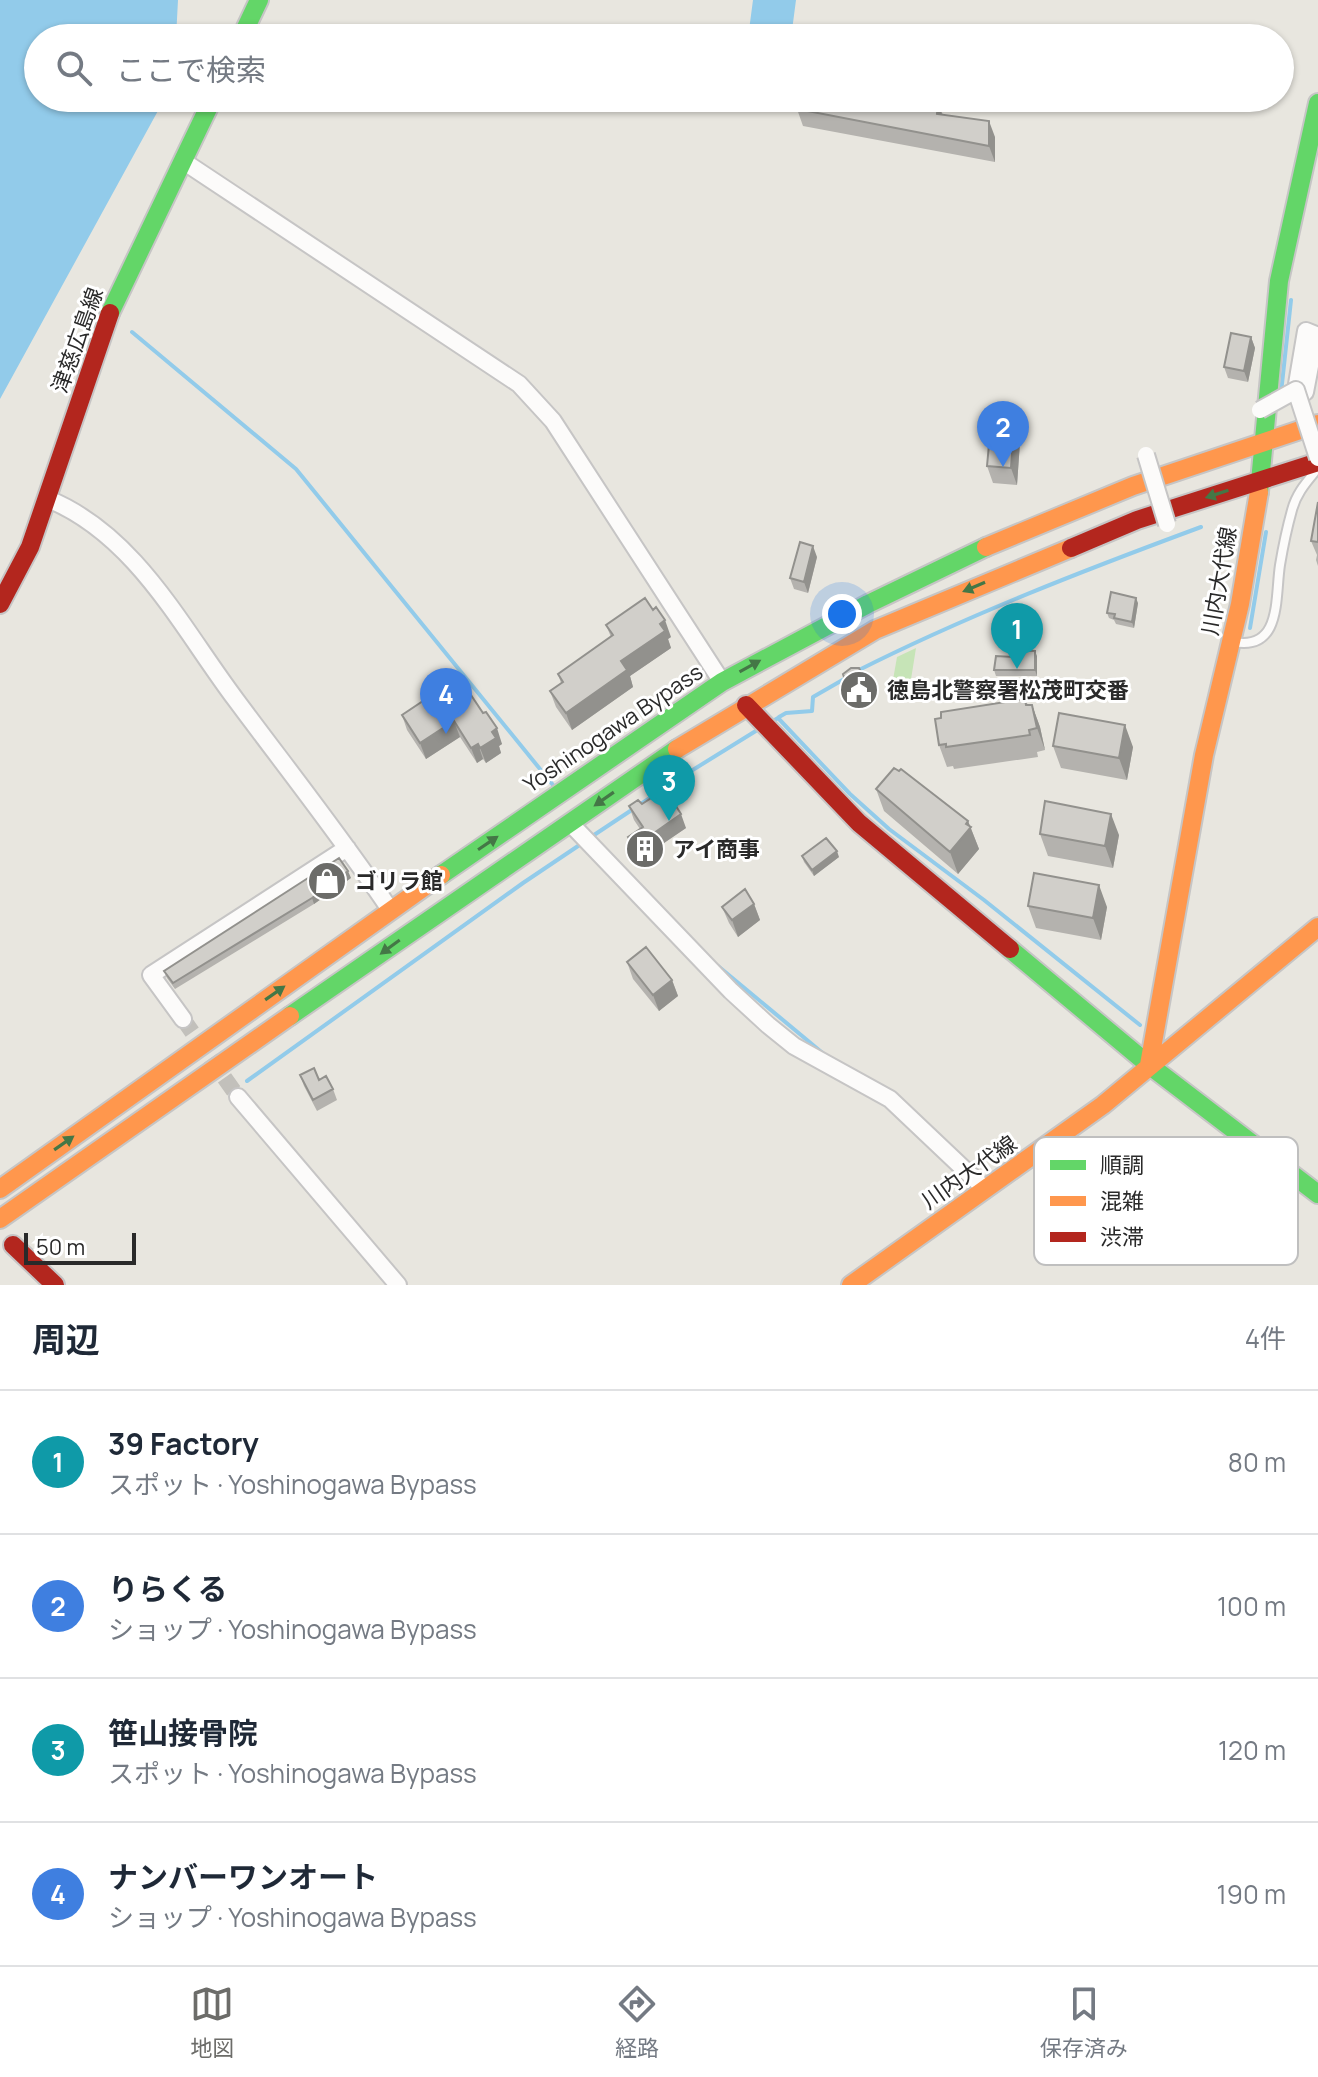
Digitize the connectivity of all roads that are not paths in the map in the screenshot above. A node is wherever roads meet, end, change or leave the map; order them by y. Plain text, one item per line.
1 (259, 0) edge
2 (248, 24) edge
3 (1318, 103) edge
4 (206, 112) edge
5 (183, 161) junction
6 (1260, 410) dead end
7 (1318, 424) edge
8 (1263, 441) junction
9 (1146, 455) dead end
10 (1318, 460) edge
11 (1318, 470) edge
12 (1260, 480) junction
13 (48, 499) junction
14 (1167, 524) dead end
15 (0, 604) edge
16 (1232, 642) junction
17 (722, 682) junction
18 (746, 705) junction
19 (570, 823) junction
20 (347, 848) junction
21 (391, 911) junction
22 (1318, 927) edge
23 (183, 1019) tunnel mouth
24 (1149, 1065) junction
25 (238, 1097) tunnel mouth
26 (1058, 1137) edge
27 (1243, 1137) edge
28 (1034, 1154) edge
29 (1298, 1179) edge
30 (0, 1189) edge
31 (985, 1189) junction
32 (1318, 1194) edge
33 (0, 1219) edge
34 (13, 1245) dead end
35 (55, 1285) edge
36 (398, 1285) edge
37 (851, 1285) edge

1 - 2 main road
3 - 8 main road, 川内大代線
4 - 5 main road, 津慈広島線
5 - 13 main road, 津慈広島線
5 - 17 street
6 - 10 street, bridge
7 - 8 main road, Yoshinogawa Bypass
8 - 12 main road, 川内大代線
17 -> 8 main road, Yoshinogawa Bypass
9 - 14 street, bridge
10 - 12 main road
11 - 16 lane
12 - 16 main road, 川内大代線
12 -> 18 main road
13 - 15 main road, 津慈広島線
13 - 20 street
16 - 24 main road, 川内大代線
21 -> 17 main road, Yoshinogawa Bypass
18 -> 19 main road
18 - 24 main road
19 - 31 street
19 -> 33 main road
20 - 21 street
20 - 23 street
30 -> 21 main road, Yoshinogawa Bypass
22 - 24 main road, 川内大代線
24 - 26 main road, 川内大代線
24 - 27 main road
25 - 36 street
28 - 31 main road, 川内大代線
29 - 32 main road
31 - 37 main road, 川内大代線
34 - 35 main road

